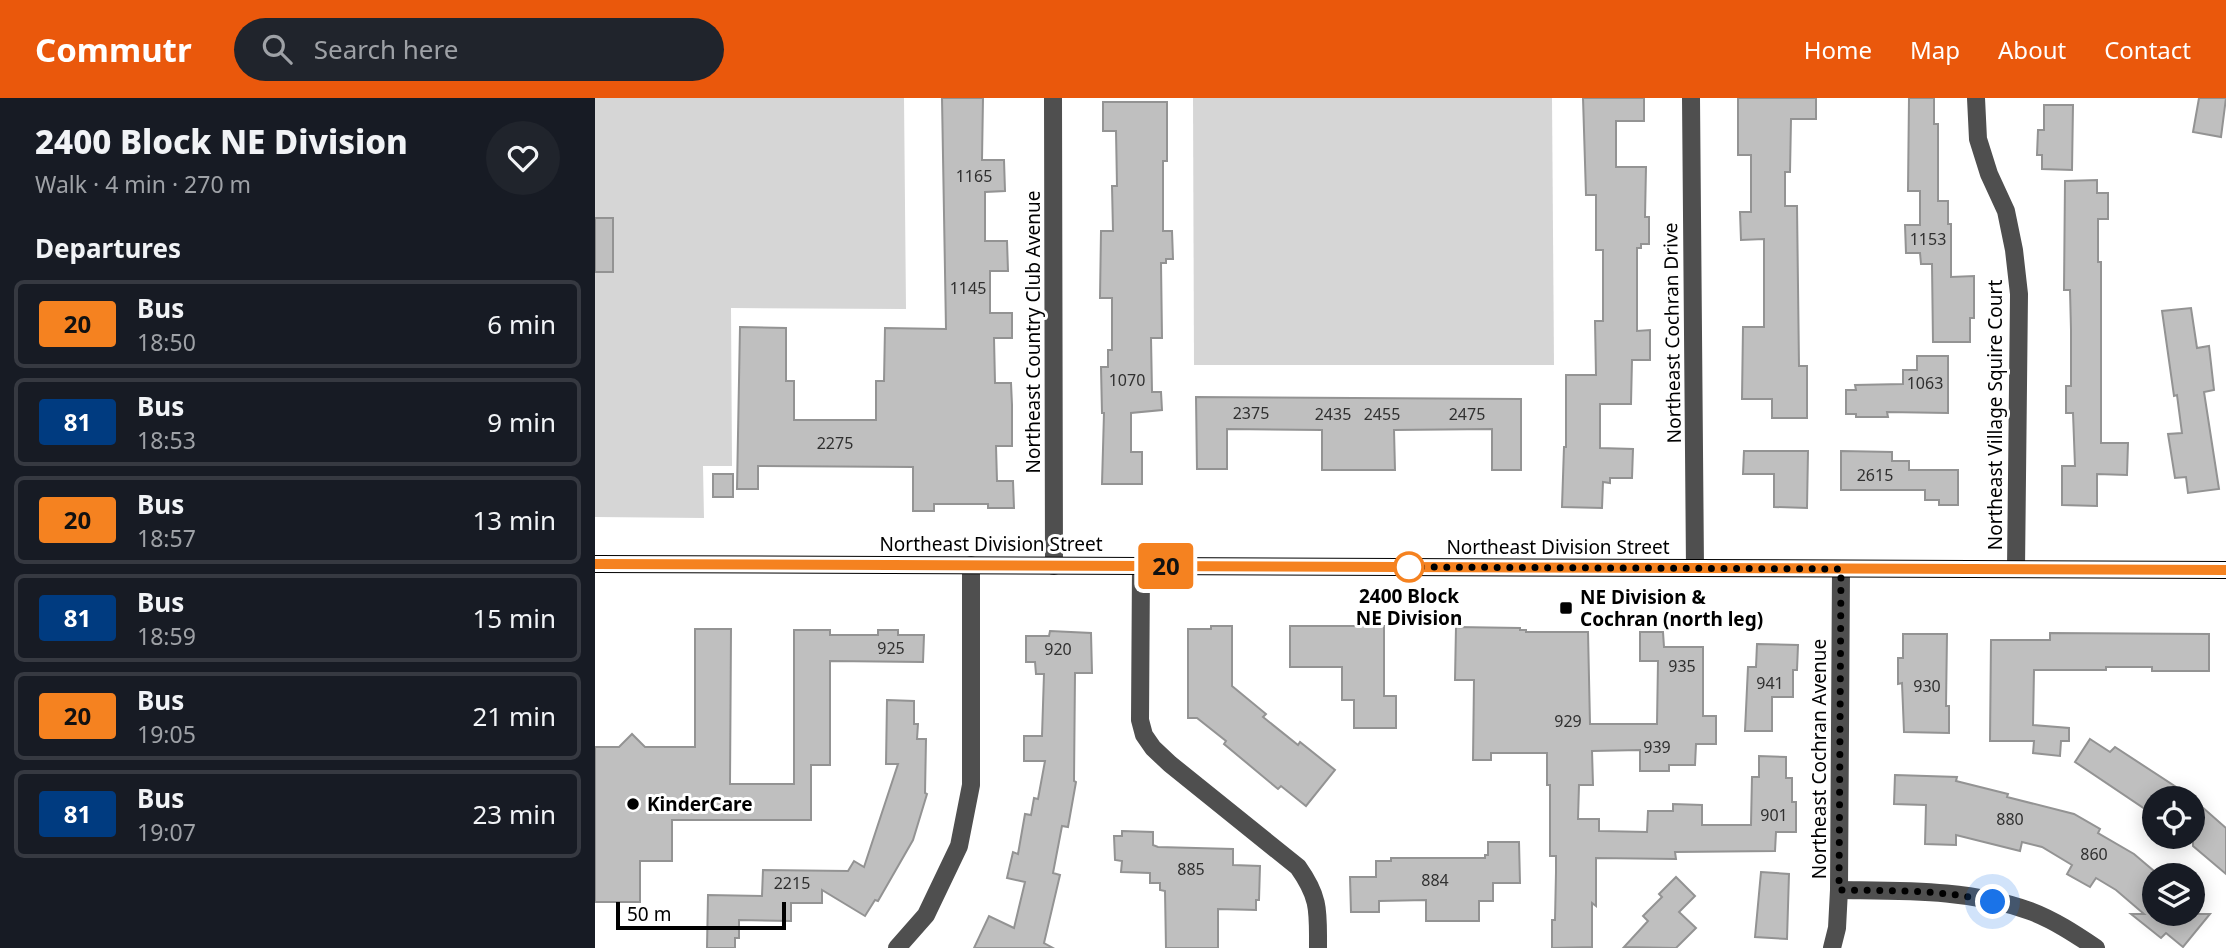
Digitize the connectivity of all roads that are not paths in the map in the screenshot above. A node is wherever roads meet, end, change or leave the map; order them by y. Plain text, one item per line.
1 (1053, 98) edge
2 (1691, 98) edge
3 (1976, 98) edge
4 (595, 564) edge
5 (971, 565) junction
6 (1054, 566) junction
7 (1141, 566) junction
8 (1695, 568) junction
9 (1841, 569) junction
10 (2016, 569) junction
11 (2226, 570) edge
12 (1839, 890) junction
13 (897, 948) edge
14 (1318, 948) edge
15 (1832, 948) edge
16 (2096, 948) edge

1 - 6 street, Northeast Country Club Avenue
2 - 8 street, Northeast Cochran Drive
3 - 10 street, Northeast Village Squire Court
4 - 5 main road, Northeast Division Street
5 - 6 main road, Northeast Division Street
5 - 13 street
6 - 7 main road, Northeast Division Street
7 - 8 main road, Northeast Division Street
7 - 14 street
8 - 9 main road, Northeast Division Street
9 - 10 main road, Northeast Division Street
9 - 12 street, Northeast Cochran Avenue
10 - 11 main road, Northeast Division Street
12 - 15 street, Northeast Cochran Avenue
12 - 16 street

